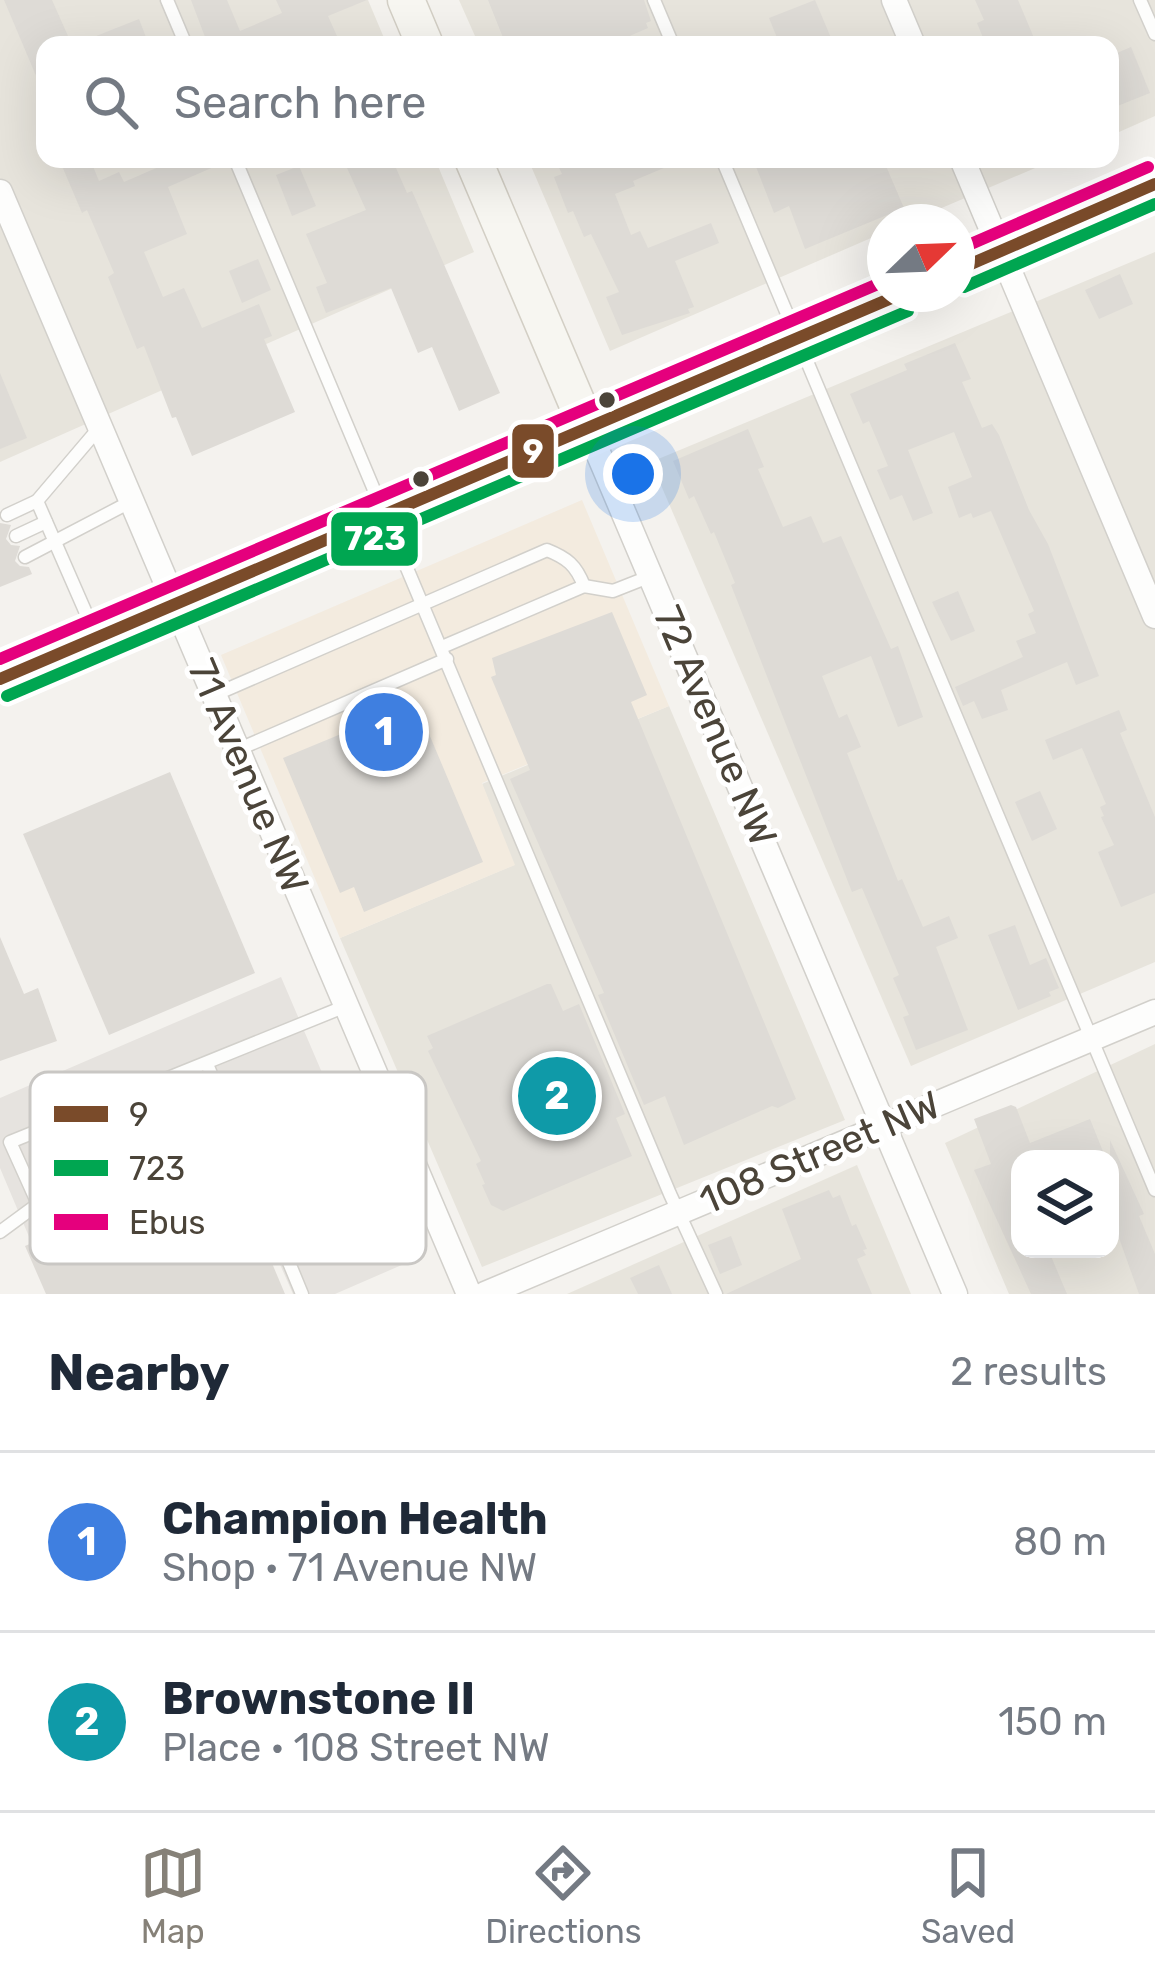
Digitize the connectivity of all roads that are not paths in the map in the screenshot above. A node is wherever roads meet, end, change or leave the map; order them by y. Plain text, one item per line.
1 (167, 0) edge
2 (406, 0) edge
3 (654, 0) edge
4 (894, 0) edge
5 (1140, 0) edge
6 (1155, 34) edge
7 (182, 36) edge
8 (421, 36) edge
9 (669, 36) edge
10 (909, 36) edge
11 (239, 168) edge
12 (477, 168) edge
13 (726, 168) edge
14 (966, 168) edge
15 (1155, 184) edge
16 (0, 192) edge
17 (1000, 251) junction
18 (975, 262) edge
19 (867, 309) edge
20 (799, 338) junction
21 (100, 427) junction
22 (589, 429) junction
23 (37, 501) junction
24 (132, 501) junction
25 (8, 515) dead end
26 (387, 515) junction
27 (46, 522) junction
28 (16, 536) dead end
29 (55, 542) junction
30 (25, 557) dead end
31 (651, 576) junction
32 (584, 586) junction
33 (423, 603) junction
34 (176, 605) junction
35 (1155, 616) edge
36 (97, 638) junction
37 (444, 653) junction
38 (3, 669) edge
39 (214, 695) junction
40 (237, 750) junction
41 (346, 1006) junction
42 (1155, 1012) edge
43 (1091, 1040) junction
44 (207, 1064) junction
45 (187, 1072) edge
46 (210, 1072) edge
47 (374, 1072) edge
48 (884, 1126) junction
49 (30, 1134) edge
50 (30, 1186) edge
51 (1155, 1190) edge
52 (426, 1193) edge
53 (30, 1210) edge
54 (680, 1212) junction
55 (0, 1232) edge
56 (290, 1264) edge
57 (302, 1294) edge
58 (469, 1294) edge
59 (485, 1294) edge
60 (716, 1294) edge
61 (956, 1294) edge

1 - 7 lane
2 - 8 main road
3 - 9 lane
4 - 10 street
5 - 6 lane
11 - 26 lane
12 - 22 main road, 72 Avenue NW
13 - 20 lane
14 - 17 street
15 - 17 main road
16 - 21 street, 71 Avenue NW
17 - 18 main road
17 - 35 street
19 - 20 main road
20 - 22 main road
20 - 43 lane
21 - 23 lane
21 - 24 street, 71 Avenue NW
22 - 26 main road
22 - 31 street, 72 Avenue NW
23 - 25 lane
23 - 27 lane
24 - 29 lane
24 - 34 street, 71 Avenue NW
26 - 33 lane
26 - 34 main road
27 - 28 lane
27 - 29 lane
29 - 30 lane
29 - 36 lane
31 - 32 lane
31 - 48 street, 72 Avenue NW
32 - 33 lane
32 - 37 lane
33 - 37 lane
33 - 39 lane
34 - 36 main road
34 - 39 street, 71 Avenue NW
36 - 38 main road
37 - 40 lane
37 - 54 lane
39 - 40 street, 71 Avenue NW
40 - 41 street, 71 Avenue NW
41 - 44 lane
41 - 47 street, 71 Avenue NW
42 - 43 street, 108 Street NW
43 - 48 street, 108 Street NW
43 - 51 lane
44 - 45 lane
44 - 46 lane
48 - 54 street, 108 Street NW
48 - 61 street, 72 Avenue NW
49 - 50 lane
52 - 58 street, 71 Avenue NW
53 - 55 lane
54 - 59 street, 108 Street NW
54 - 60 lane
56 - 57 lane

